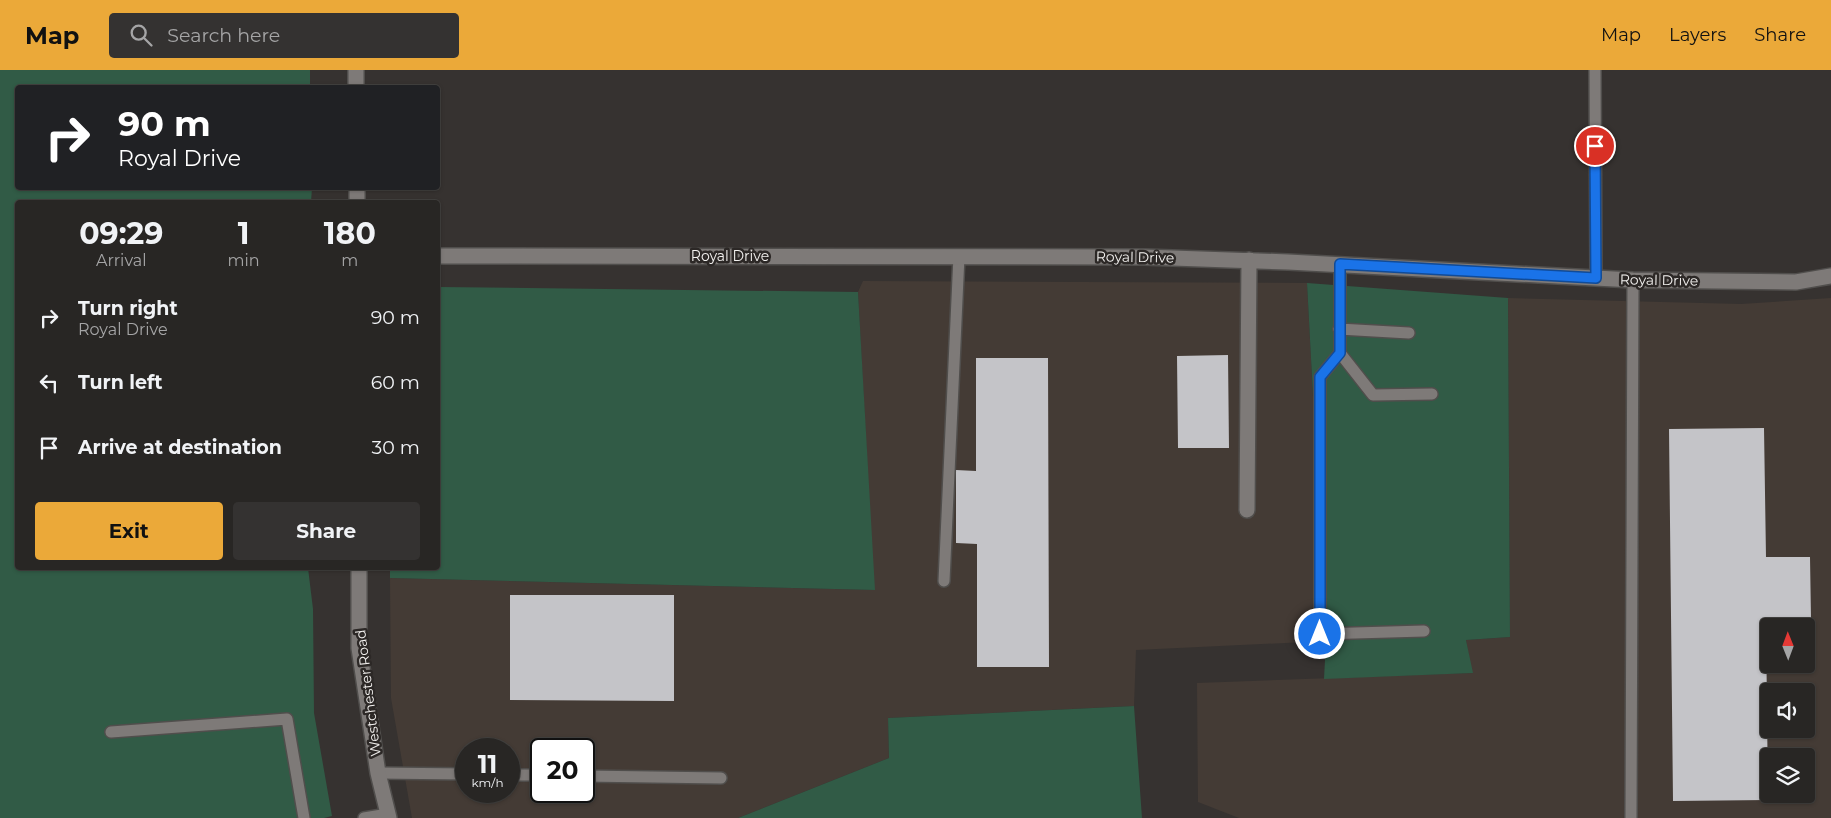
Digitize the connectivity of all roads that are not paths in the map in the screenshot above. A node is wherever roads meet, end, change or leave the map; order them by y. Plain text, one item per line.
1 (356, 70) edge
2 (1595, 70) edge
3 (356, 85) edge
4 (440, 256) edge
5 (959, 256) junction
6 (1249, 260) junction
7 (1340, 264) junction
8 (1831, 276) edge
9 (1596, 278) junction
10 (1633, 280) junction
11 (1339, 329) junction
12 (1409, 333) dead end
13 (1340, 353) junction
14 (1432, 394) dead end
15 (1247, 510) dead end
16 (359, 570) edge
17 (944, 581) dead end
18 (1424, 631) dead end
19 (111, 732) dead end
20 (378, 773) junction
21 (455, 774) edge
22 (595, 776) edge
23 (721, 778) dead end
24 (389, 816) edge
25 (304, 818) edge
26 (364, 818) edge
27 (1631, 818) edge

1 - 3 street
2 - 9 lane
4 - 5 street, Royal Drive
5 - 6 street, Royal Drive
5 - 17 lane
6 - 7 street, Royal Drive
6 - 15 street
7 - 9 street, Royal Drive
7 - 11 lane
8 - 10 street, Royal Drive
9 - 10 street, Royal Drive
10 - 27 lane
11 - 12 lane
11 - 13 lane
13 - 14 lane
13 - 18 lane
16 - 20 street, Westchester Road
19 - 25 lane
20 - 21 lane
20 - 24 street, Westchester Road
22 - 23 lane
24 - 26 lane

